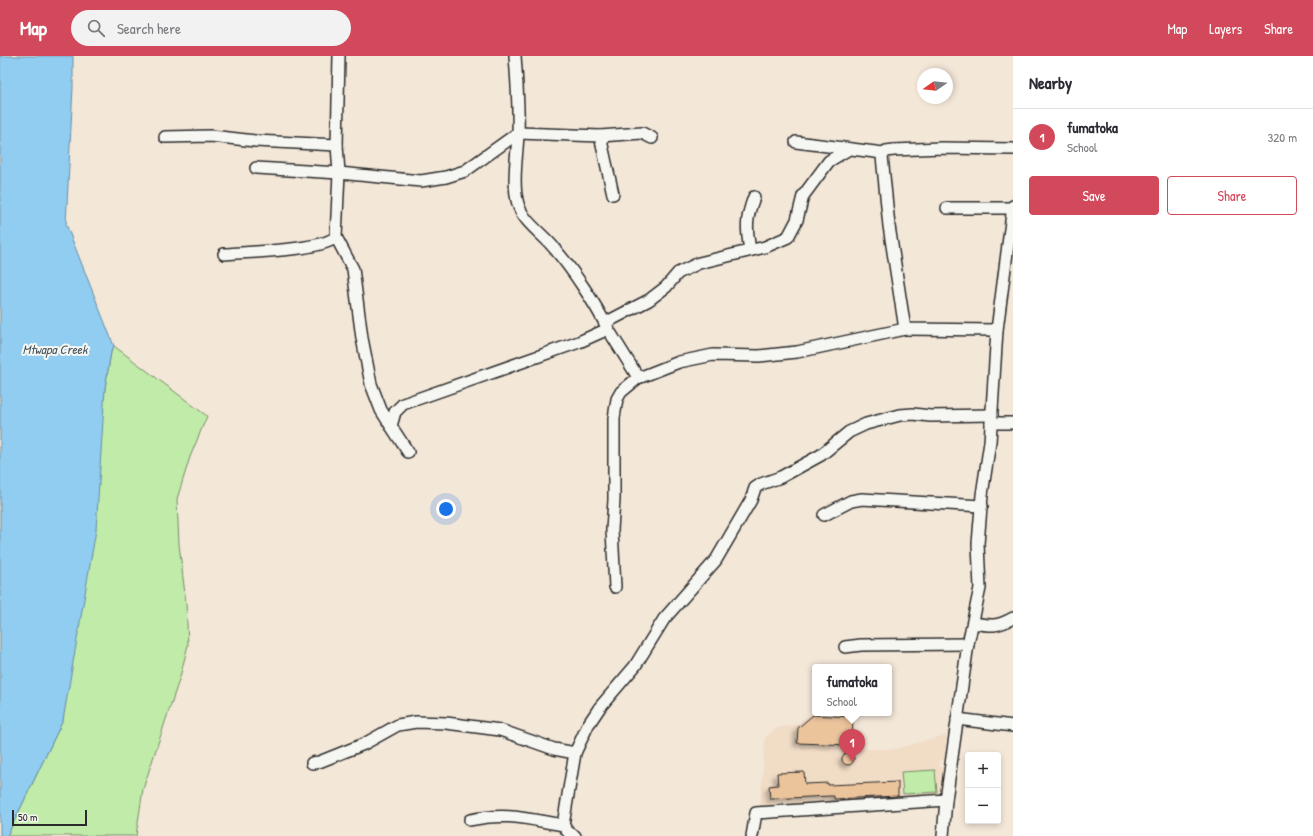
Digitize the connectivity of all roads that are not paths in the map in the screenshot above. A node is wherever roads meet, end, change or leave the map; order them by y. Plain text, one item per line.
1 (339, 56) edge
2 (515, 56) edge
3 (518, 133) junction
4 (600, 136) junction
5 (166, 137) dead end
6 (652, 138) dead end
7 (796, 142) dead end
8 (337, 146) junction
9 (849, 149) junction
10 (1013, 149) edge
11 (883, 153) junction
12 (256, 168) dead end
13 (339, 172) junction
14 (613, 194) dead end
15 (754, 197) dead end
16 (1013, 207) edge
17 (947, 208) dead end
18 (1012, 222) edge
19 (336, 237) junction
20 (750, 250) junction
21 (224, 254) dead end
22 (607, 326) junction
23 (906, 329) junction
24 (997, 330) junction
25 (639, 377) junction
26 (991, 419) junction
27 (1013, 423) edge
28 (391, 426) junction
29 (408, 452) dead end
30 (982, 506) junction
31 (824, 515) dead end
32 (615, 587) dead end
33 (1013, 618) edge
34 (974, 623) junction
35 (968, 644) junction
36 (845, 647) dead end
37 (957, 719) junction
38 (1013, 726) edge
39 (575, 753) junction
40 (312, 763) dead end
41 (946, 800) junction
42 (470, 820) dead end
43 (563, 825) junction
44 (576, 836) edge
45 (752, 836) edge
46 (943, 836) edge

1 - 8 street
2 - 3 street
3 - 4 street
3 - 13 street
3 - 22 street
4 - 6 street
4 - 14 street
5 - 8 street
7 - 9 street
8 - 13 street
9 - 11 street
9 - 20 street
10 - 11 street
11 - 23 street
12 - 13 street
13 - 19 street
15 - 20 street
16 - 17 street
16 - 18 street
18 - 24 street
19 - 21 street
19 - 28 street
20 - 22 street
22 - 25 street
22 - 28 street
23 - 24 street
23 - 25 street
24 - 26 street
25 - 32 street
26 - 27 street
26 - 30 street
26 - 39 street
28 - 29 street
30 - 31 street
30 - 34 street
33 - 34 street
34 - 35 street
35 - 36 street
35 - 37 street
37 - 38 street
37 - 41 street
39 - 40 street
39 - 43 street
41 - 45 street
41 - 46 street
42 - 43 street
43 - 44 street

